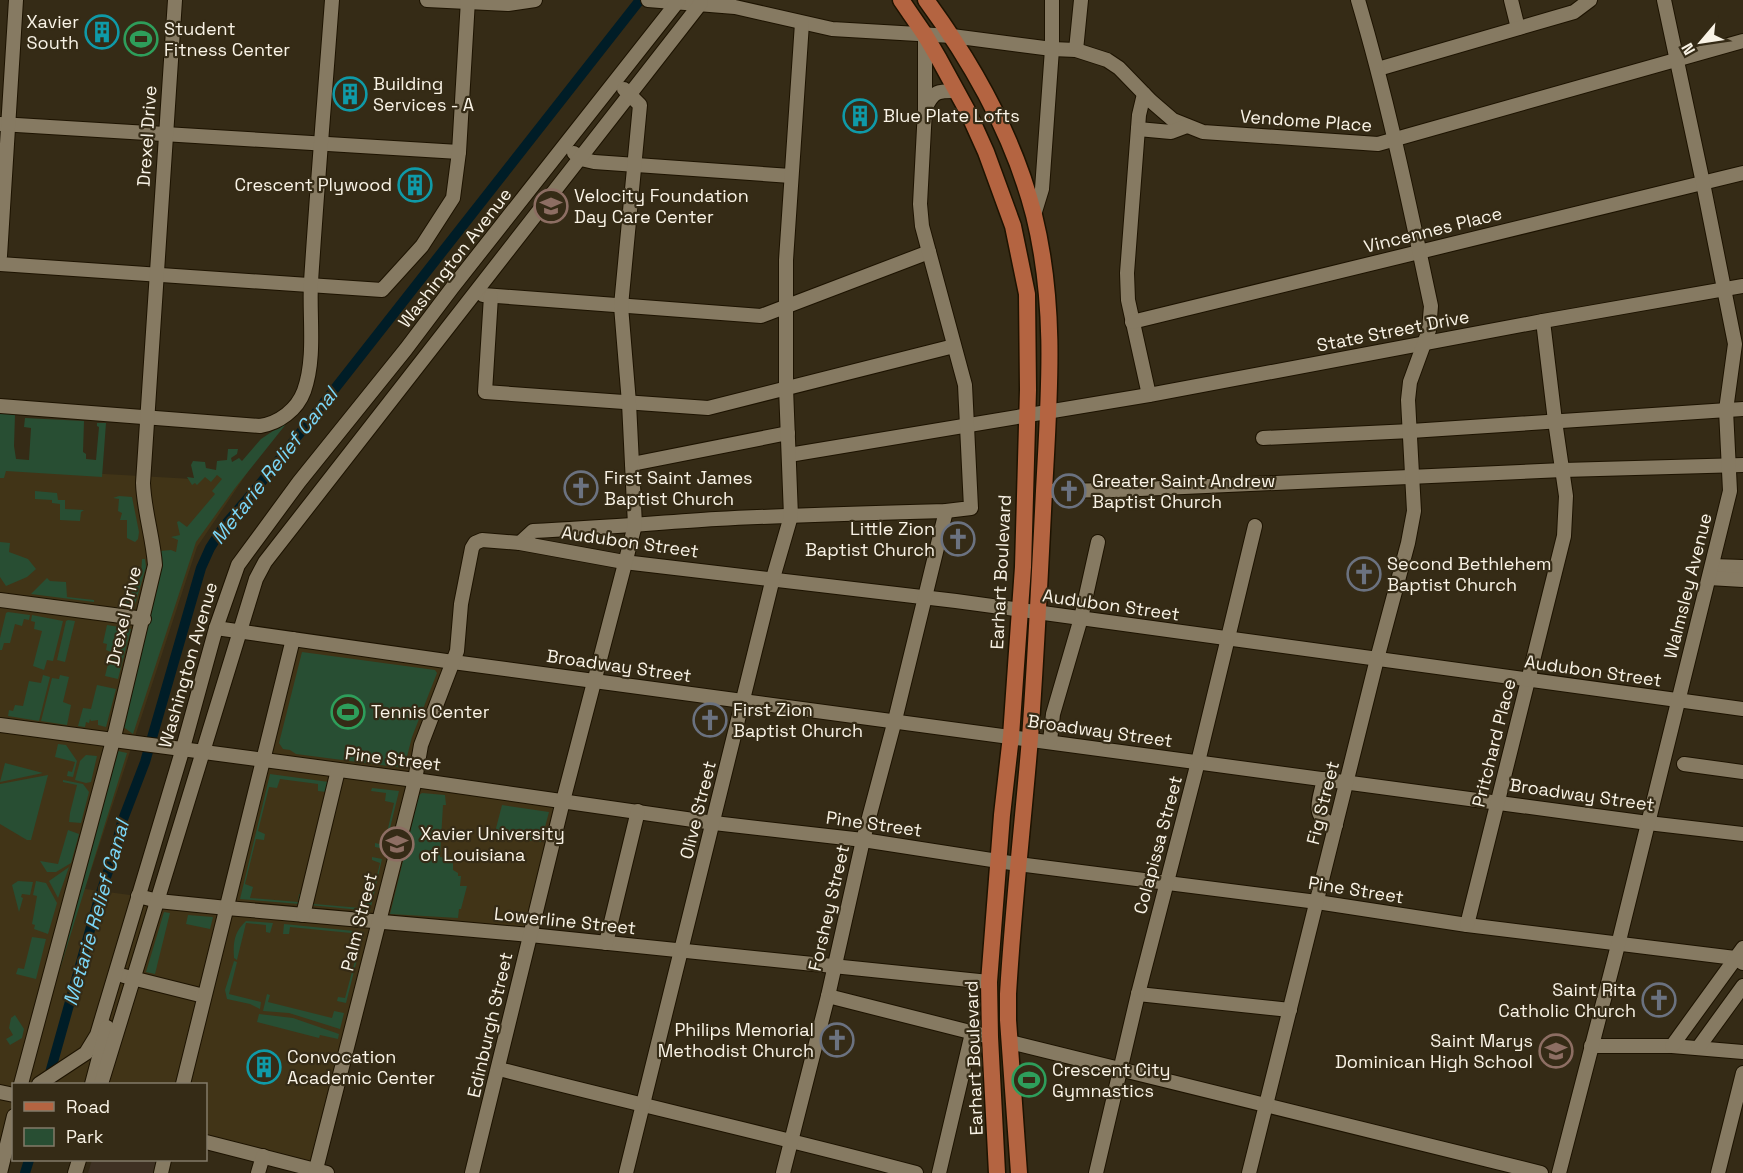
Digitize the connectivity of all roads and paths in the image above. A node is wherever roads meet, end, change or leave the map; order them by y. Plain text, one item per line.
1 (16, 0) edge
2 (175, 0) edge
3 (332, 0) edge
4 (427, 0) edge
5 (536, 0) edge
6 (648, 0) edge
7 (900, 0) edge
8 (926, 0) edge
9 (1052, 0) edge
10 (1081, 0) edge
11 (1358, 0) edge
12 (1511, 0) edge
13 (1590, 0) edge
14 (1664, 0) edge
15 (468, 2) edge
16 (508, 2) edge
17 (678, 2) edge
18 (701, 3) junction
19 (802, 23) junction
20 (1518, 28) junction
21 (925, 35) junction
22 (952, 36) junction
23 (1743, 41) edge
24 (1052, 49) junction
25 (1076, 50) junction
26 (1678, 59) junction
27 (1378, 69) junction
28 (616, 82) junction
29 (957, 91) junction
30 (1144, 94) junction
31 (630, 95) junction
32 (925, 109) junction
33 (4, 124) edge
34 (1001, 124) junction
35 (1187, 126) junction
36 (1138, 129) junction
37 (977, 132) junction
38 (165, 133) junction
39 (1396, 141) junction
40 (322, 143) junction
41 (566, 146) junction
42 (459, 152) junction
43 (581, 159) junction
44 (635, 165) junction
45 (1743, 173) edge
46 (791, 176) junction
47 (1703, 183) junction
48 (523, 199) junction
49 (539, 213) junction
50 (1034, 215) junction
51 (929, 252) junction
52 (1419, 252) junction
53 (0, 256) edge
54 (0, 264) edge
55 (156, 275) junction
56 (311, 284) junction
57 (1743, 286) edge
58 (1725, 289) junction
59 (476, 294) junction
60 (491, 296) junction
61 (621, 306) junction
62 (786, 306) junction
63 (1543, 321) junction
64 (1132, 322) junction
65 (1424, 344) junction
66 (954, 346) junction
67 (406, 349) junction
68 (421, 361) junction
69 (786, 388) junction
70 (1149, 396) junction
71 (629, 403) junction
72 (0, 406) edge
73 (1743, 409) edge
74 (1726, 410) junction
75 (1049, 413) junction
76 (146, 416) junction
77 (1027, 416) junction
78 (1555, 421) junction
79 (967, 426) junction
80 (1411, 431) junction
81 (788, 433) junction
82 (1263, 438) dead end
83 (789, 455) junction
84 (632, 464) junction
85 (1736, 465) edge
86 (1563, 470) junction
87 (1413, 476) junction
88 (299, 482) junction
89 (1044, 491) junction
90 (316, 496) junction
91 (946, 511) junction
92 (791, 516) junction
93 (635, 525) junction
94 (1255, 526) dead end
95 (1098, 542) dead end
96 (475, 543) joint
97 (520, 543) junction
98 (624, 562) junction
99 (1710, 572) junction
100 (1741, 573) edge
101 (773, 578) junction
102 (925, 598) junction
103 (0, 600) edge
104 (1020, 611) junction
105 (1039, 614) junction
106 (1081, 618) junction
107 (144, 619) junction
108 (216, 628) junction
109 (240, 631) junction
110 (293, 639) junction
111 (1227, 640) junction
112 (1377, 659) junction
113 (453, 662) junction
114 (1528, 680) junction
115 (594, 681) junction
116 (744, 700) junction
117 (1678, 700) junction
118 (1743, 709) edge
119 (895, 720) junction
120 (0, 725) edge
121 (1011, 736) junction
122 (1030, 739) junction
123 (113, 741) junction
124 (1050, 741) junction
125 (183, 748) junction
126 (202, 751) junction
127 (263, 760) junction
128 (1198, 762) junction
129 (1684, 764) dead end
130 (338, 770) junction
131 (1743, 772) edge
132 (1324, 779) junction
133 (415, 780) junction
134 (1346, 782) junction
135 (563, 801) junction
136 (1498, 801) junction
137 (638, 811) junction
138 (714, 823) junction
139 (1648, 823) junction
140 (1336, 825) junction
141 (1743, 834) edge
142 (863, 840) junction
143 (999, 860) junction
144 (1018, 864) junction
145 (1166, 883) junction
146 (138, 896) junction
147 (158, 901) junction
148 (1317, 902) junction
149 (227, 908) junction
150 (303, 915) junction
151 (378, 921) junction
152 (1467, 925) junction
153 (530, 935) junction
154 (606, 943) junction
155 (1618, 945) junction
156 (682, 950) junction
157 (1740, 956) edge
158 (835, 964) junction
159 (115, 974) junction
160 (133, 979) junction
161 (989, 982) junction
162 (1743, 987) edge
163 (1138, 994) junction
164 (108, 996) junction
165 (204, 996) junction
166 (828, 996) junction
167 (1290, 1010) junction
168 (972, 1033) junction
169 (990, 1037) junction
170 (1010, 1042) junction
171 (1591, 1046) junction
172 (1672, 1046) junction
173 (1698, 1048) junction
174 (1743, 1052) edge
175 (499, 1069) junction
176 (1120, 1069) junction
177 (1743, 1073) edge
178 (21, 1083) edge
179 (41, 1083) edge
180 (92, 1083) edge
181 (101, 1083) edge
182 (183, 1083) edge
183 (1265, 1104) junction
184 (643, 1106) junction
185 (12, 1124) edge
186 (791, 1140) junction
187 (207, 1142) edge
188 (263, 1156) junction
189 (863, 1166) edge
190 (319, 1172) edge
191 (0, 1173) edge
192 (258, 1173) edge
193 (472, 1173) edge
194 (626, 1173) edge
195 (783, 1173) edge
196 (916, 1173) edge
197 (939, 1173) edge
198 (997, 1173) edge
199 (1019, 1173) edge
200 (1096, 1173) edge
201 (1249, 1173) edge
202 (1541, 1173) edge
203 (1559, 1173) edge
204 (1718, 1173) edge

1 - 33 street
2 - 38 street, Drexel Drive
3 - 40 street
4 - 15 street
5 - 16 street
6 - 17 street, Vendome Place
7 - 21 main road, Earhart Boulevard
8 - 22 main road, Earhart Boulevard
9 - 24 street
10 - 25 street
11 - 27 street, Fig Street
12 - 20 street
13 - 20 street
14 - 26 street, Walmsley Avenue
15 - 16 street
15 - 42 street
17 - 18 street, Vendome Place
17 - 28 street, Washington Avenue
18 - 19 street, Vendome Place
18 - 31 street, Washington Avenue
19 - 21 street, Vendome Place
19 - 46 street, Olive Street
20 - 27 street
21 - 22 street, Vendome Place
21 - 29 main road, Earhart Boulevard
21 - 32 street
22 - 24 street, Vendome Place
22 - 34 main road, Earhart Boulevard
23 - 26 street, Vendome Place
24 - 25 street, Vendome Place
24 - 50 street
25 - 30 street, Vendome Place
26 - 39 street, Vendome Place
26 - 47 street, Walmsley Avenue
27 - 39 street, Fig Street
28 - 31 street
28 - 41 street, Washington Avenue
29 - 32 street
29 - 37 main road, Earhart Boulevard
30 - 35 street, Vendome Place
30 - 36 street
31 - 43 street, Washington Avenue
31 - 44 street, Edinburgh Street
32 - 51 street
33 - 38 street
33 - 53 street
34 - 37 main road
34 - 50 main road, Earhart Boulevard
35 - 36 street
35 - 39 street, Vendome Place
36 - 64 street
37 - 77 main road, Earhart Boulevard
38 - 40 street
38 - 55 street, Drexel Drive
39 - 52 street, Fig Street
40 - 42 street
40 - 56 street
41 - 43 street
41 - 48 street, Washington Avenue
42 - 56 street
43 - 44 street
43 - 49 street, Washington Avenue
44 - 46 street
44 - 61 street, Edinburgh Street
45 - 47 street, Vincennes Place
46 - 62 street, Olive Street
47 - 52 street, Vincennes Place
47 - 58 street, Walmsley Avenue
48 - 49 street
48 - 67 street, Washington Avenue
49 - 59 street, Washington Avenue
50 - 75 main road, Earhart Boulevard
51 - 62 street
51 - 66 street
52 - 64 street, Vincennes Place
52 - 65 street, Fig Street
54 - 55 street
55 - 56 street
55 - 76 street, Drexel Drive
56 - 76 street
57 - 58 street, State Street Drive
58 - 63 street, State Street Drive
58 - 74 street, Walmsley Avenue
59 - 60 street
59 - 68 street, Washington Avenue
60 - 61 street
60 - 71 street
61 - 62 street
61 - 71 street, Edinburgh Street
62 - 69 street, Olive Street
63 - 65 street, State Street Drive
63 - 78 street, Pritchard Place
64 - 70 street
65 - 70 street, State Street Drive
65 - 80 street, Fig Street
66 - 69 street
66 - 79 street
67 - 68 street
67 - 88 street, Washington Avenue
68 - 90 street, Washington Avenue
69 - 71 street
69 - 81 street, Olive Street
70 - 75 street, State Street Drive
71 - 84 street, Edinburgh Street
72 - 76 street
73 - 74 street
74 - 78 street
74 - 85 street, Walmsley Avenue
75 - 77 street, State Street Drive
75 - 89 main road, Earhart Boulevard
76 - 107 street, Drexel Drive
77 - 79 street, State Street Drive
77 - 104 main road, Earhart Boulevard
78 - 80 street
78 - 86 street, Pritchard Place
79 - 83 street, State Street Drive
79 - 91 street
80 - 82 street
80 - 87 street, Fig Street
81 - 83 street, Olive Street
81 - 84 street
83 - 92 street, Olive Street
84 - 93 street, Edinburgh Street
85 - 86 street
85 - 99 street, Walmsley Avenue
86 - 87 street
86 - 114 street, Pritchard Place
87 - 89 street
87 - 112 street, Fig Street
88 - 90 street
88 - 108 street, Washington Avenue
89 - 105 main road, Earhart Boulevard
90 - 109 street, Washington Avenue
91 - 92 street
91 - 102 street, Forshey Street
92 - 93 street
92 - 101 street, Olive Street
93 - 97 street
93 - 98 street, Edinburgh Street
94 - 111 street, Colapissa Street
95 - 106 street
96 - 97 street, Audubon Street
96 - 113 street, Palm Street
97 - 98 street, Audubon Street
98 - 101 street, Audubon Street
98 - 115 street, Edinburgh Street
99 - 100 street
99 - 117 street, Walmsley Avenue
101 - 102 street, Audubon Street
101 - 116 street, Olive Street
102 - 104 street, Audubon Street
102 - 119 street, Forshey Street
103 - 107 street
104 - 105 street, Audubon Street
104 - 121 main road, Earhart Boulevard
105 - 106 street, Audubon Street
105 - 122 main road, Earhart Boulevard
106 - 111 street, Audubon Street
106 - 124 street
107 - 123 street, Drexel Drive
108 - 109 street, Broadway Street
108 - 125 street, Washington Avenue
109 - 110 street, Broadway Street
109 - 126 street, Washington Avenue
110 - 113 street, Broadway Street
110 - 127 street
111 - 112 street, Audubon Street
111 - 128 street, Colapissa Street
112 - 114 street, Audubon Street
112 - 134 street, Fig Street
113 - 115 street, Broadway Street
113 - 133 street, Palm Street
114 - 117 street, Audubon Street
114 - 136 street, Pritchard Place
115 - 116 street, Broadway Street
115 - 135 street, Edinburgh Street
116 - 119 street, Broadway Street
116 - 138 street, Olive Street
117 - 118 street, Audubon Street
117 - 139 street, Walmsley Avenue
119 - 121 street, Broadway Street
119 - 142 street, Forshey Street
120 - 123 street, Pine Street
121 - 122 street, Broadway Street
121 - 143 main road, Earhart Boulevard
122 - 124 street, Broadway Street
122 - 144 main road, Earhart Boulevard
123 - 125 street, Pine Street
123 - 178 street, Drexel Drive
124 - 128 street, Broadway Street
125 - 126 street, Pine Street
125 - 146 street, Washington Avenue
126 - 127 street, Pine Street
126 - 147 street, Washington Avenue
127 - 130 street, Pine Street
127 - 149 street
128 - 132 street, Broadway Street
128 - 145 street, Colapissa Street
129 - 131 street
130 - 133 street, Pine Street
130 - 150 street
132 - 134 street, Broadway Street
132 - 140 street
133 - 135 street, Pine Street
133 - 151 street, Palm Street
134 - 136 street, Broadway Street
134 - 140 street, Fig Street
135 - 137 street, Pine Street
135 - 153 street, Edinburgh Street
136 - 139 street, Broadway Street
136 - 152 street, Pritchard Place
137 - 138 street, Pine Street
137 - 154 street
138 - 142 street, Pine Street
138 - 156 street, Olive Street
139 - 141 street, Broadway Street
139 - 155 street, Walmsley Avenue
140 - 148 street, Fig Street
142 - 143 street, Pine Street
142 - 158 street, Forshey Street
143 - 144 street, Pine Street
143 - 161 main road, Earhart Boulevard
144 - 145 street, Pine Street
144 - 170 main road, Earhart Boulevard
145 - 148 street, Pine Street
145 - 163 street, Colapissa Street
146 - 147 street, Lowerline Street
146 - 159 street, Washington Avenue
147 - 149 street, Lowerline Street
147 - 160 street, Washington Avenue
148 - 152 street, Pine Street
148 - 167 street, Fig Street
149 - 150 street, Lowerline Street
149 - 165 street
150 - 151 street, Lowerline Street
151 - 153 street, Lowerline Street
151 - 190 street, Palm Street
152 - 155 street, Pine Street
153 - 154 street, Lowerline Street
153 - 175 street, Edinburgh Street
154 - 156 street, Lowerline Street
155 - 157 street, Pine Street
155 - 171 street, Walmsley Avenue
156 - 158 street, Lowerline Street
156 - 184 street, Olive Street
157 - 172 street
158 - 161 street, Lowerline Street
158 - 166 street, Forshey Street
159 - 160 street
159 - 164 street, Washington Avenue
160 - 165 street
160 - 181 street, Washington Avenue
161 - 169 main road, Earhart Boulevard
162 - 173 street
163 - 167 street
163 - 176 street, Colapissa Street
164 - 179 street
164 - 180 street, Washington Avenue
165 - 182 street
166 - 168 street
166 - 186 street, Forshey Street
167 - 183 street, Fig Street
168 - 169 street
168 - 197 street
169 - 198 main road, Earhart Boulevard
170 - 176 street
170 - 199 main road, Earhart Boulevard
171 - 172 street
171 - 203 street, Walmsley Avenue
172 - 173 street
173 - 174 street
175 - 184 street
175 - 193 street, Edinburgh Street
176 - 183 street
176 - 200 street, Colapissa Street
177 - 204 street
183 - 201 street, Fig Street
183 - 202 street
184 - 186 street
184 - 194 street, Olive Street
185 - 191 street
186 - 189 street
186 - 195 street, Forshey Street
187 - 188 street
188 - 190 street
188 - 192 street
189 - 196 street

